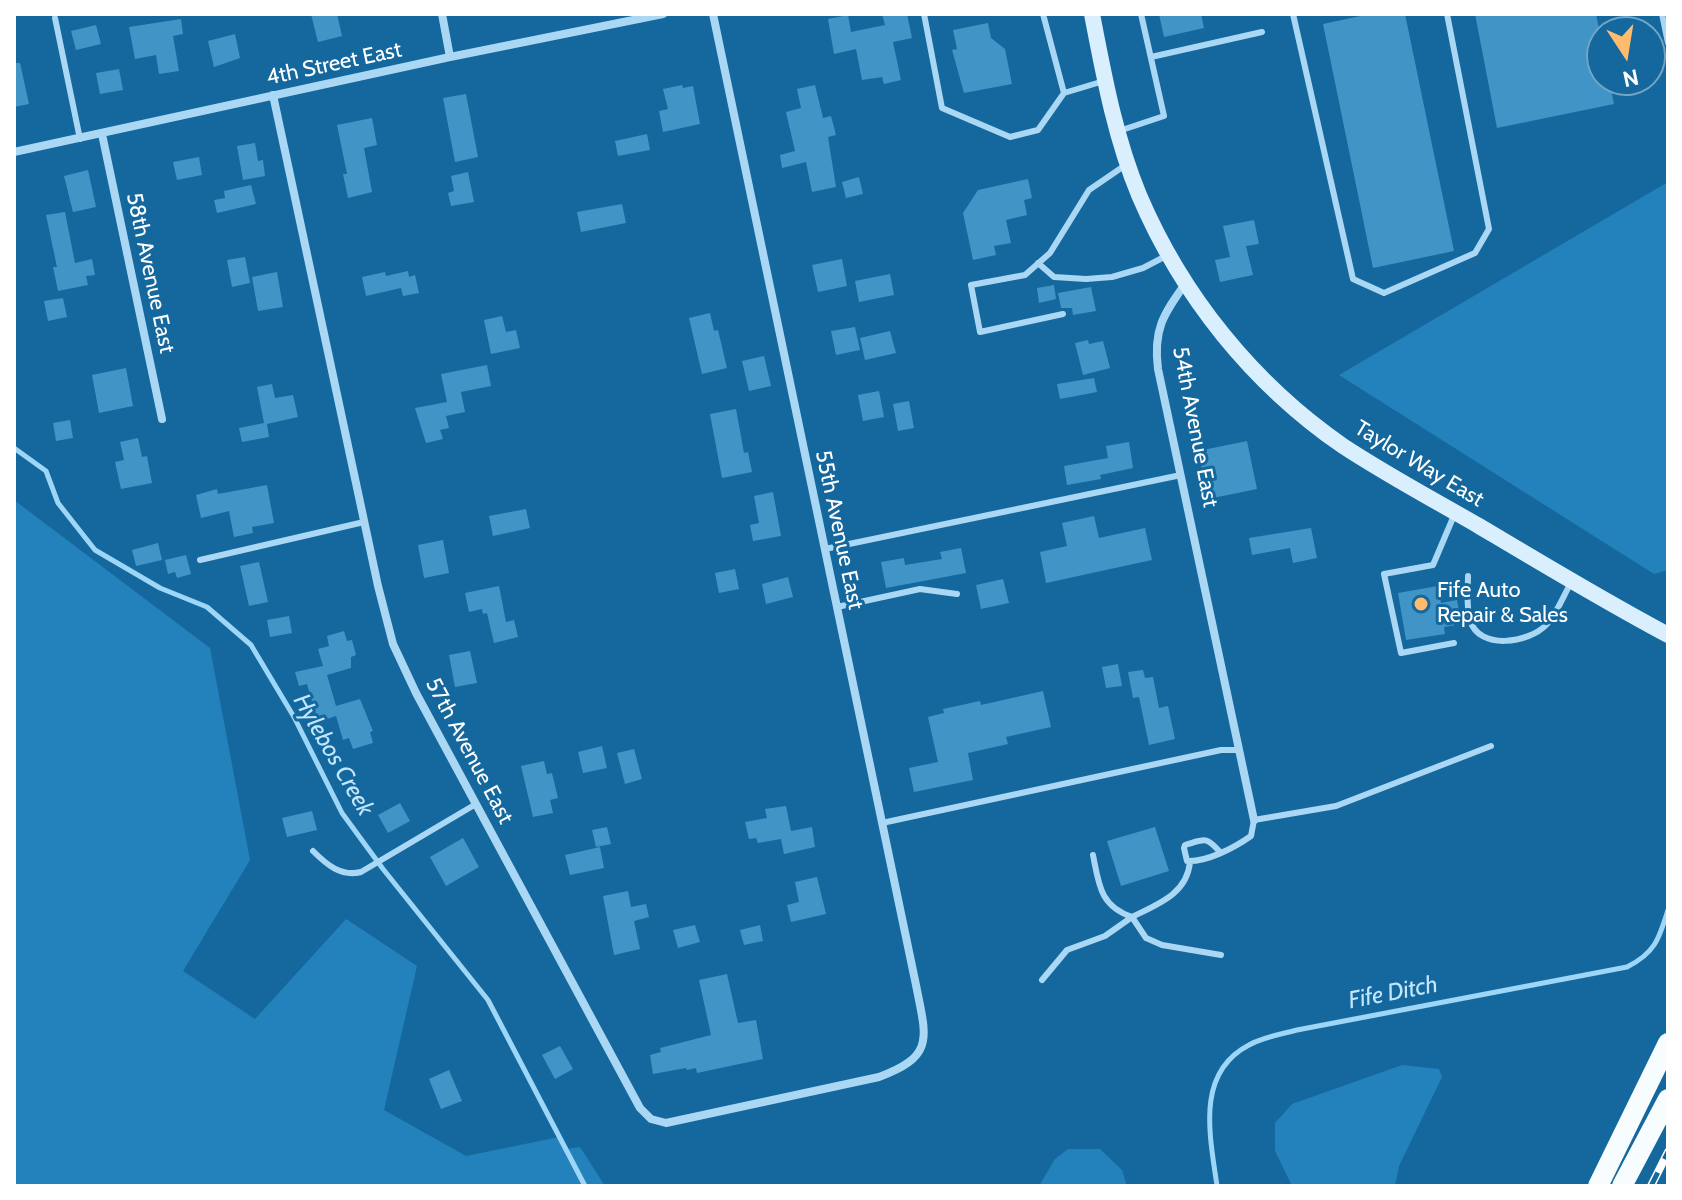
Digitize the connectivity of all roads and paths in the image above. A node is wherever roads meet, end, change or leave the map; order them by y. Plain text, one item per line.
1 (442, 14) edge
2 (663, 14) edge
3 (713, 14) edge
4 (924, 14) edge
5 (1043, 14) edge
6 (1092, 14) edge
7 (1141, 14) edge
8 (1293, 14) edge
9 (1447, 14) edge
10 (1662, 14) edge
11 (55, 18) dead end
12 (1262, 32) dead end
13 (1668, 43) edge
14 (450, 57) junction
15 (1151, 57) junction
16 (1105, 81) junction
17 (1064, 93) junction
18 (273, 95) junction
19 (1117, 132) junction
20 (102, 134) junction
21 (80, 139) junction
22 (14, 152) edge
23 (1127, 164) junction
24 (1168, 255) junction
25 (1038, 263) junction
26 (1185, 284) junction
27 (1063, 314) dead end
28 (162, 419) dead end
29 (1181, 475) junction
30 (1455, 513) junction
31 (364, 522) junction
32 (825, 549) junction
33 (200, 560) dead end
34 (1468, 576) dead end
35 (1572, 581) junction
36 (957, 594) dead end
37 (837, 607) junction
38 (1668, 635) edge
39 (1454, 643) dead end
40 (1491, 746) dead end
41 (1239, 750) junction
42 (476, 804) junction
43 (1254, 820) junction
44 (882, 823) junction
45 (313, 851) dead end
46 (1220, 852) junction
47 (1093, 855) dead end
48 (1190, 862) junction
49 (1132, 917) junction
50 (1221, 955) dead end
51 (1042, 980) dead end
52 (1668, 1043) edge
53 (920, 1053) joint
54 (1668, 1099) edge
55 (1598, 1186) edge
56 (1622, 1186) edge

1 - 14 street
2 - 14 street, 4th Street East
3 - 32 street, 55th Avenue East
4 - 17 lane
5 - 17 lane
6 - 16 main road
7 - 15 lane
8 - 9 lane
10 - 13 lane
11 - 21 lane
12 - 15 lane
14 - 18 street, 4th Street East
15 - 19 lane
16 - 17 lane
16 - 19 main road
18 - 20 street, 4th Street East
18 - 31 street, 57th Avenue East
19 - 23 main road
20 - 21 street, 4th Street East
20 - 28 street, 58th Avenue East
21 - 22 street, 4th Street East
23 - 24 main road
23 - 25 lane
24 - 25 lane
24 - 26 main road
25 - 27 lane
26 - 29 street, 54th Avenue East
26 - 30 main road, Taylor Way East
29 - 32 lane
29 - 41 street, 54th Avenue East
30 - 35 main road, Taylor Way East
30 - 39 lane
31 - 33 lane
31 - 42 street, 57th Avenue East
32 - 37 street, 55th Avenue East
34 - 35 lane
35 - 38 main road, Taylor Way East
36 - 37 lane
37 - 44 street, 55th Avenue East
40 - 43 lane
41 - 43 street, 54th Avenue East
41 - 44 lane
42 - 45 lane
42 - 53 street, 57th Avenue East
43 - 46 lane
44 - 53 street, 55th Avenue East
46 - 48 lane
46 - 48 lane
47 - 49 lane
48 - 49 lane
49 - 50 lane
49 - 51 lane
52 - 55 main road
54 - 56 main road

